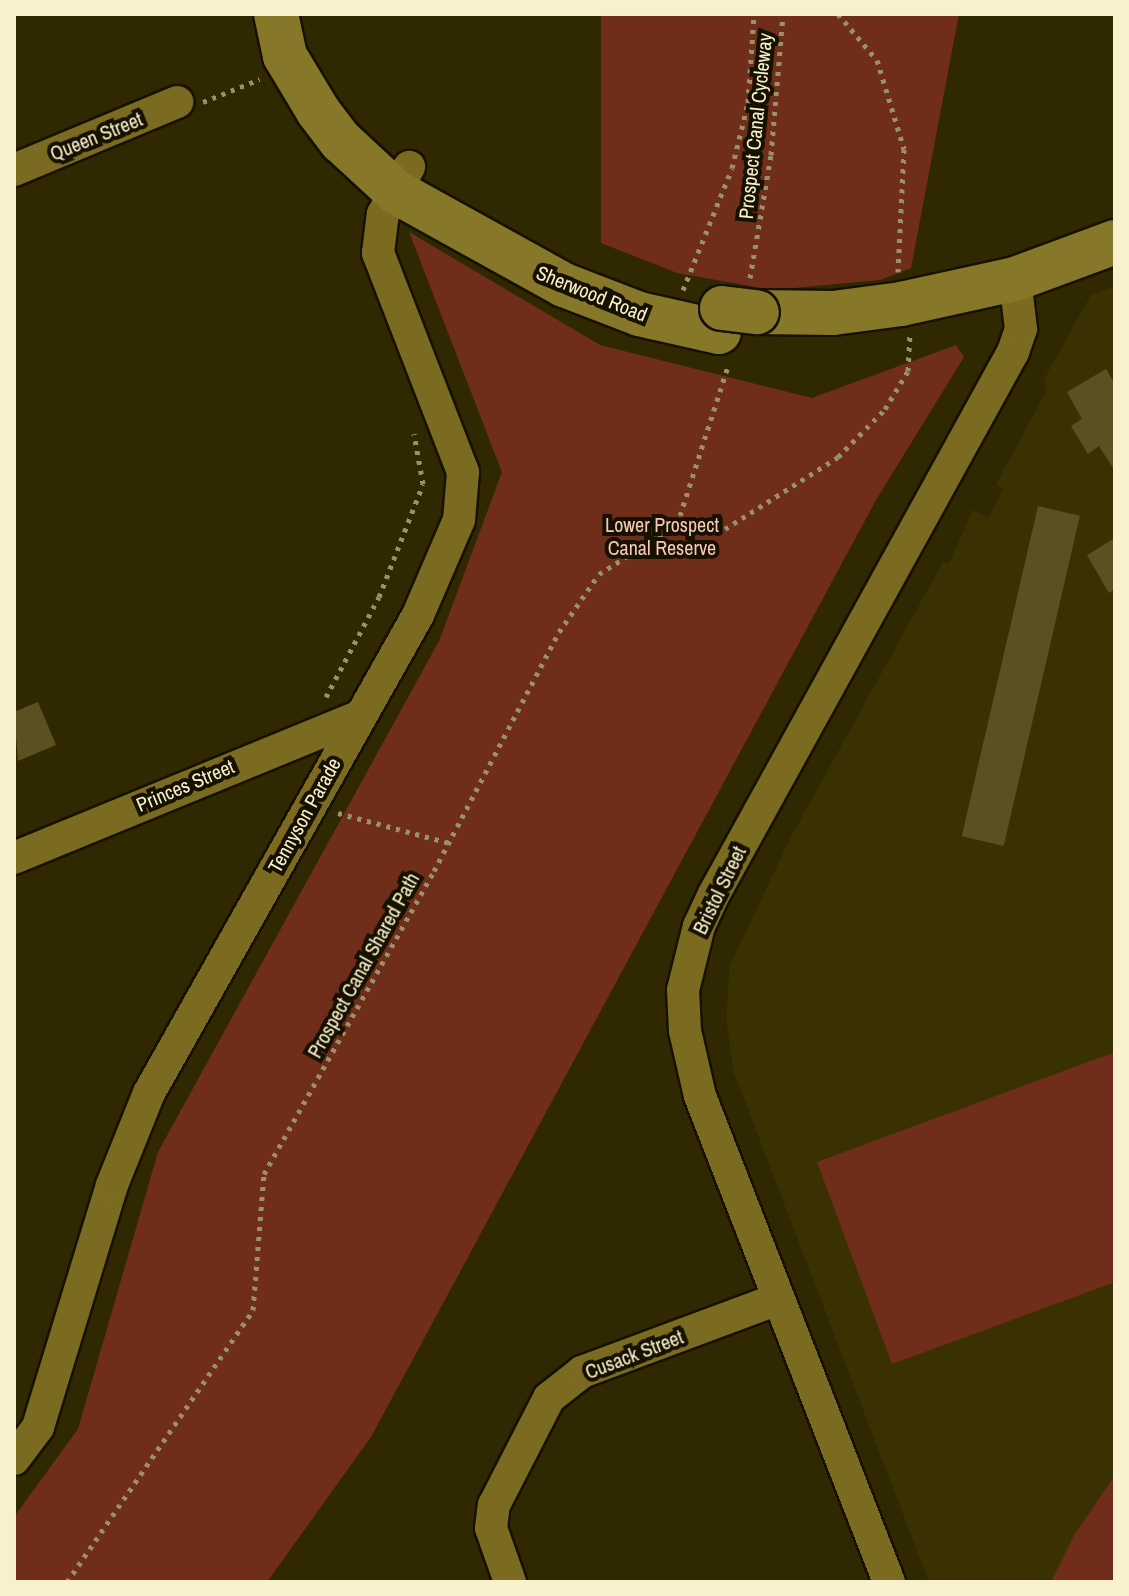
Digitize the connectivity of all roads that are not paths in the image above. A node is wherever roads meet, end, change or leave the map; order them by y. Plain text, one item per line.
1 (276, 14) edge
2 (285, 14) edge
3 (192, 102) road end
4 (14, 170) edge
5 (403, 179) junction
6 (1115, 242) edge
7 (1015, 279) junction
8 (738, 322) junction
9 (358, 717) junction
10 (14, 858) edge
11 (778, 1299) junction
12 (14, 1459) edge
13 (510, 1582) edge
14 (889, 1582) edge

1 - 5 main road, Sherwood Road
2 - 5 main road
3 - 4 street, Queen Street
5 - 8 main road, Sherwood Road
5 - 8 main road, Sherwood Road
5 - 9 street, Tennyson Parade
6 - 7 main road, Sherwood Road
7 - 8 main road, Sherwood Road
7 - 11 street, Bristol Street
9 - 10 street, Princes Street
9 - 12 street, Tennyson Parade
11 - 13 street, Cusack Street
11 - 14 street, Bristol Street

